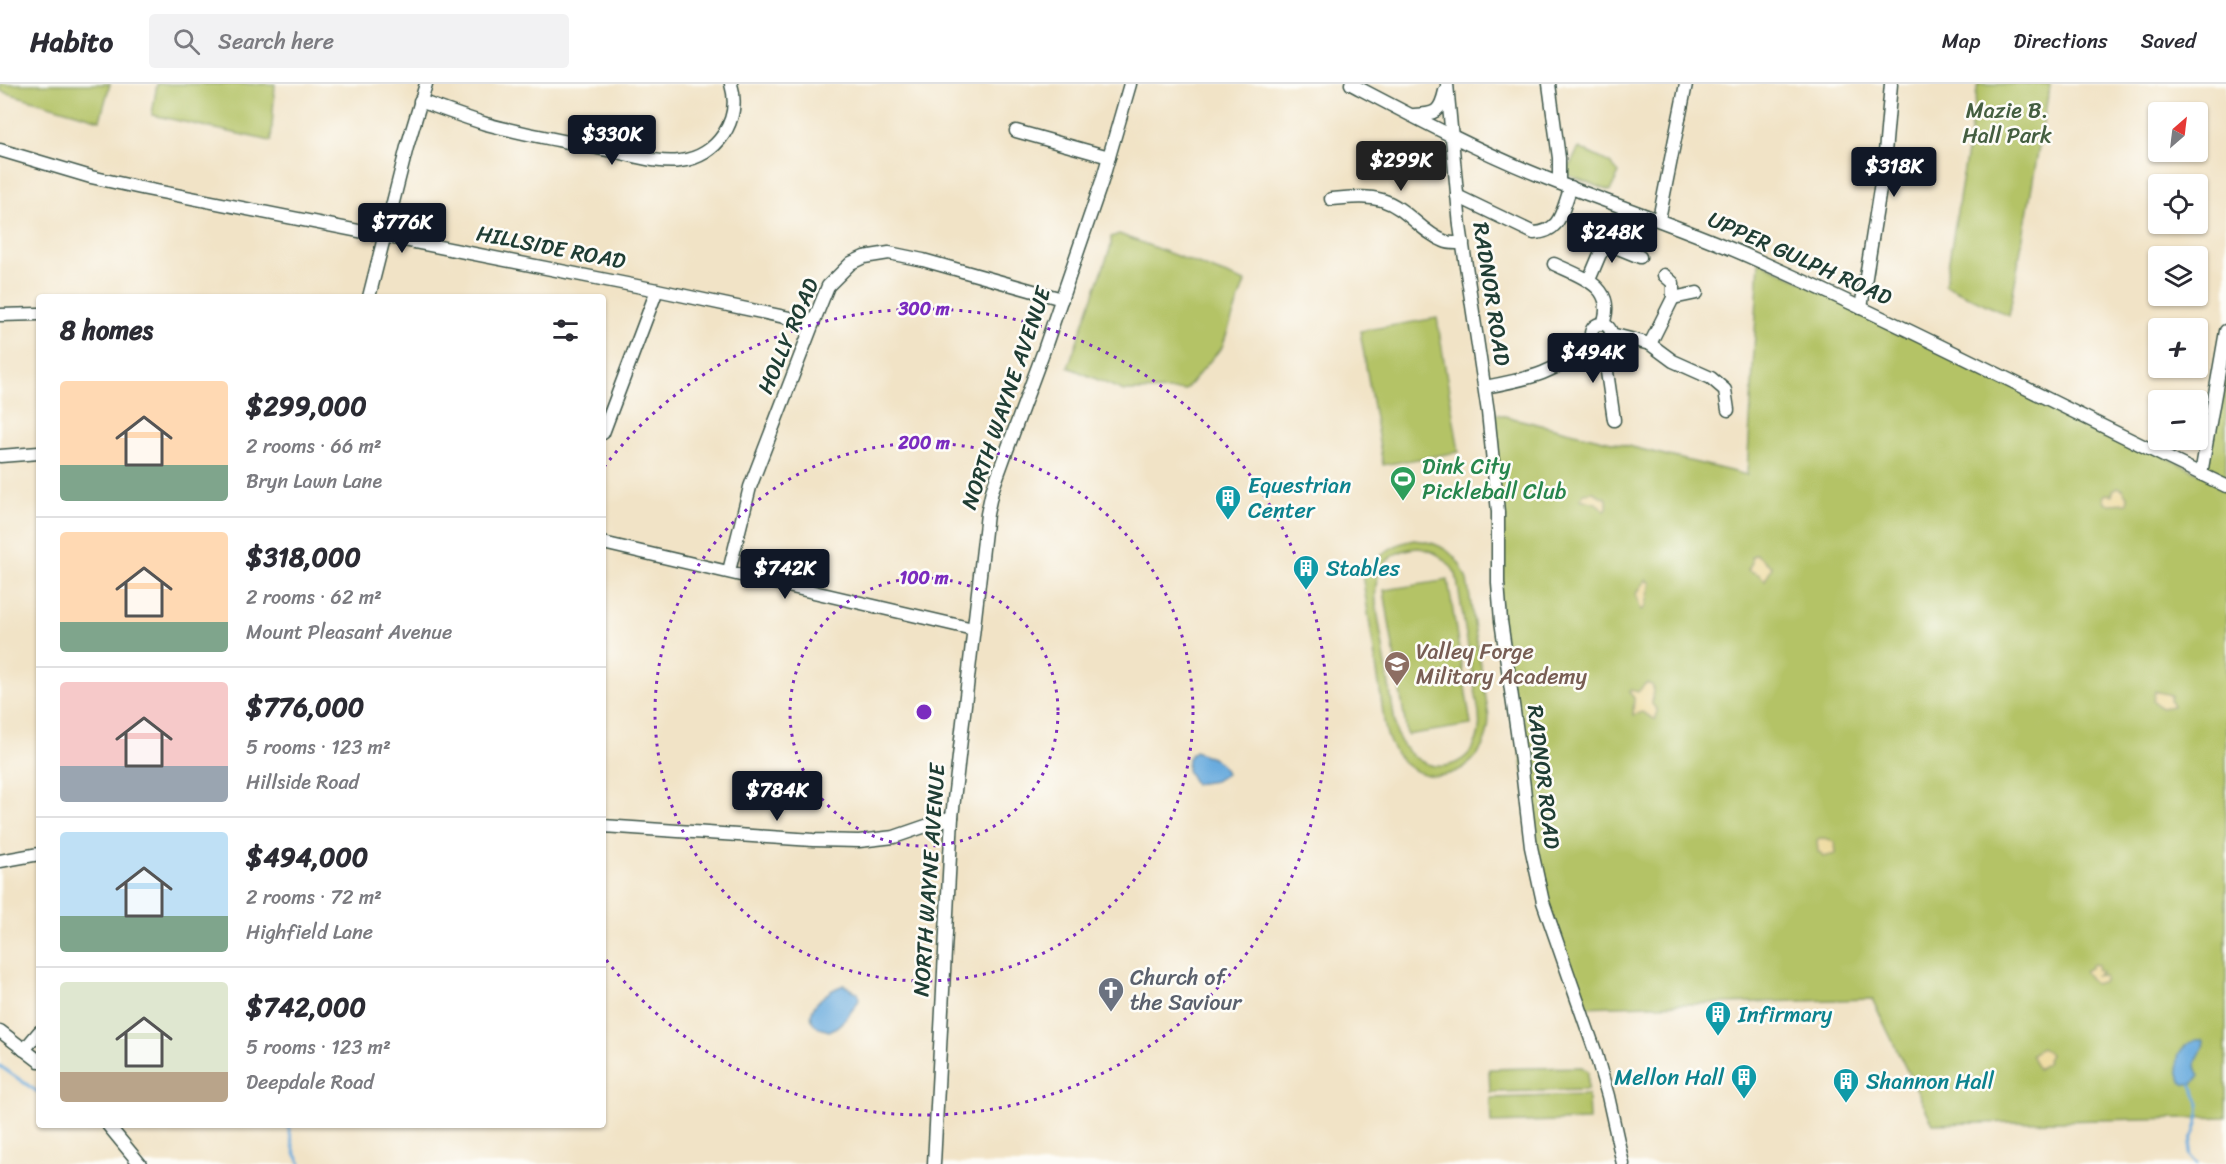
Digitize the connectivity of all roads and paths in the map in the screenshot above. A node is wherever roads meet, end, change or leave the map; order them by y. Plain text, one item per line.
1 (426, 84) edge
2 (731, 84) edge
3 (1130, 84) edge
4 (1351, 84) edge
5 (1447, 84) edge
6 (1549, 84) edge
7 (1686, 84) edge
8 (1891, 84) edge
9 (420, 101) junction
10 (1412, 116) junction
11 (1016, 132) dead end
12 (1451, 134) junction
13 (0, 150) edge
14 (1109, 157) junction
15 (1564, 185) junction
16 (1457, 196) junction
17 (1331, 199) dead end
18 (1659, 219) junction
19 (385, 236) junction
20 (1462, 243) junction
21 (1640, 257) dead end
22 (1554, 264) dead end
23 (1664, 275) dead end
24 (1588, 280) junction
25 (657, 290) junction
26 (1697, 293) dead end
27 (370, 294) edge
28 (1673, 298) junction
29 (1062, 299) junction
30 (1861, 308) junction
31 (36, 314) edge
32 (0, 315) edge
33 (813, 323) junction
34 (2226, 331) edge
35 (1602, 336) junction
36 (1650, 344) junction
37 (1485, 387) junction
38 (1728, 410) dead end
39 (606, 413) edge
40 (1614, 420) dead end
41 (36, 453) edge
42 (0, 456) edge
43 (2201, 474) junction
44 (2226, 486) edge
45 (606, 544) edge
46 (729, 571) junction
47 (973, 629) junction
48 (952, 817) junction
49 (606, 826) edge
50 (36, 855) edge
51 (0, 861) edge
52 (0, 1031) edge
53 (36, 1036) edge
54 (24, 1050) junction
55 (36, 1059) edge
56 (110, 1128) edge
57 (140, 1164) edge
58 (934, 1164) edge
59 (1623, 1164) edge

1 - 9 street
2 - 9 street
3 - 14 street, NORTH WAYNE AVENUE
4 - 10 street, UPPER GULPH ROAD
5 - 10 street
5 - 12 street, RADNOR ROAD
6 - 15 street
7 - 18 street
8 - 30 street
9 - 19 street
10 - 12 street, UPPER GULPH ROAD
11 - 14 street
12 - 15 street, UPPER GULPH ROAD
12 - 16 street, RADNOR ROAD
13 - 19 street, HILLSIDE ROAD
14 - 29 street, NORTH WAYNE AVENUE
15 - 16 street
15 - 18 street, UPPER GULPH ROAD
16 - 20 street, RADNOR ROAD
17 - 20 street
18 - 30 street, UPPER GULPH ROAD
19 - 25 street, HILLSIDE ROAD
19 - 27 street
20 - 37 street, RADNOR ROAD
21 - 24 street
22 - 24 street
23 - 28 street
24 - 35 street
25 - 33 street, HILLSIDE ROAD
25 - 39 street
26 - 28 street
28 - 36 street
29 - 33 street, HOLLY ROAD
29 - 47 street, NORTH WAYNE AVENUE
30 - 43 street, UPPER GULPH ROAD
31 - 32 street
33 - 46 street, HOLLY ROAD
34 - 43 street
35 - 36 street
35 - 37 street
35 - 40 street
36 - 38 street
37 - 59 street, RADNOR ROAD
41 - 42 street
43 - 44 street, UPPER GULPH ROAD
45 - 46 street
46 - 47 street
47 - 48 street, NORTH WAYNE AVENUE
48 - 49 street
48 - 58 street, NORTH WAYNE AVENUE
50 - 51 street
52 - 54 street
53 - 54 street
54 - 55 street
56 - 57 street

